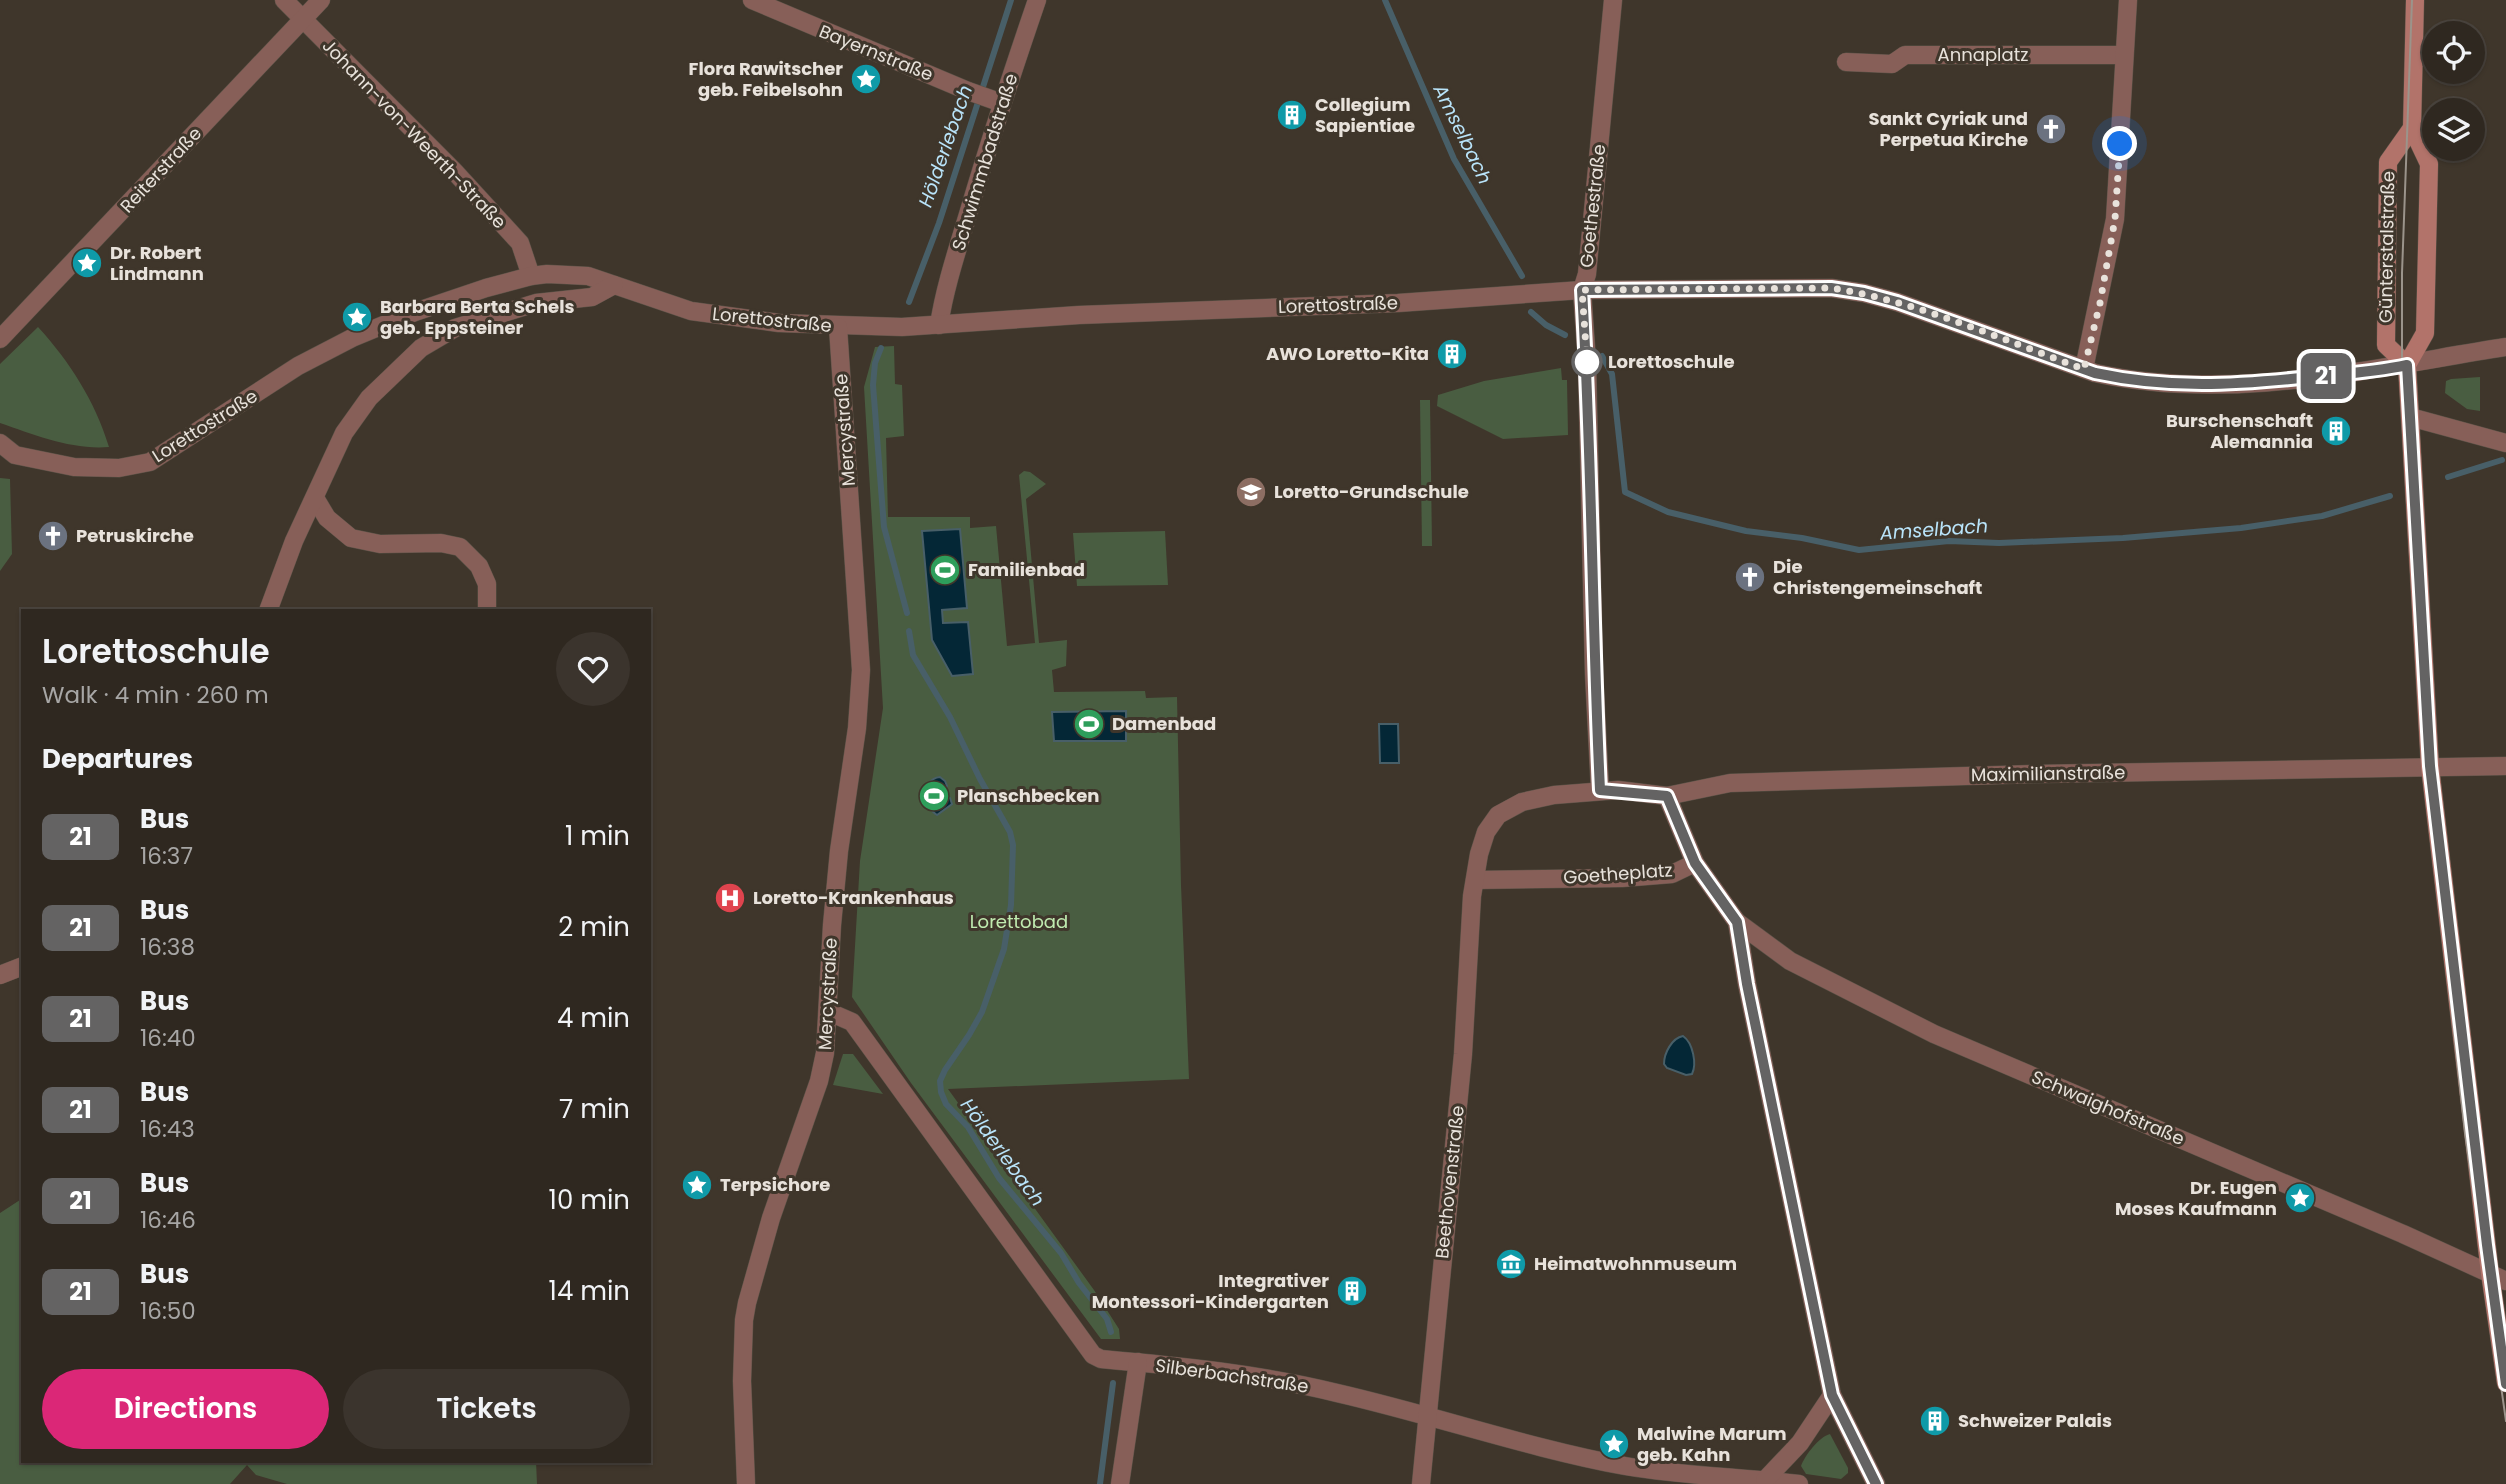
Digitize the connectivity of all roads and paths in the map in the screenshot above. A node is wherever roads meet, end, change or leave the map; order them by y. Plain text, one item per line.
1 (284, 0) edge
2 (321, 0) edge
3 (752, 0) edge
4 (1037, 0) edge
5 (1613, 0) edge
6 (2128, 0) edge
7 (2416, 0) edge
8 (303, 20) junction
9 (2124, 55) junction
10 (1846, 62) dead end
11 (995, 100) junction
12 (2412, 128) junction
13 (531, 276) junction
14 (614, 285) junction
15 (1582, 290) junction
16 (939, 325) junction
17 (838, 327) junction
18 (0, 339) edge
19 (2506, 347) edge
20 (2407, 365) junction
21 (2084, 369) junction
22 (2410, 417) junction
23 (0, 443) edge
24 (2506, 443) edge
25 (8, 459) edge
26 (315, 498) junction
27 (269, 609) edge
28 (488, 609) edge
29 (2430, 766) junction
30 (2506, 766) edge
31 (1600, 790) junction
32 (1667, 796) junction
33 (1695, 863) junction
34 (1475, 880) junction
35 (1737, 922) junction
36 (21, 967) edge
37 (0, 975) edge
38 (829, 1012) junction
39 (2498, 1277) edge
40 (1131, 1362) junction
41 (2506, 1383) edge
42 (1832, 1395) junction
43 (1426, 1416) junction
44 (1765, 1480) junction
45 (1718, 1481) edge
46 (746, 1484) edge
47 (1120, 1484) edge
48 (1421, 1484) edge
49 (1799, 1484) edge
50 (1876, 1484) edge

1 - 8 street, Johann-von-Weerth-Straße
2 - 8 street, Reiterstraße
3 - 11 street, Bayernstraße
4 - 11 street, Schwimmbadstraße
5 - 15 street, Goethestraße
6 - 9 street
7 - 12 main road
8 - 13 street, Johann-von-Weerth-Straße
8 - 18 street, Reiterstraße
9 - 10 street, Annaplatz
9 - 21 street
11 - 16 street, Schwimmbadstraße
12 - 20 main road
12 - 20 main road, Günterstalstraße
13 - 14 street, Lorettostraße
13 - 25 street, Lorettostraße
14 - 17 street, Lorettostraße
14 - 26 street
15 - 16 street, Lorettostraße
15 - 21 street, Lorettostraße
15 - 31 street, Goethestraße
16 - 17 street, Lorettostraße
17 - 38 street, Mercystraße
19 - 20 street, Lorettostraße
20 - 21 street, Lorettostraße
20 - 22 main road
22 - 24 street
22 - 29 main road
23 - 25 street, Lorettostraße
26 - 27 street
26 - 28 street
29 - 30 street, Maximilianstraße
29 - 32 street, Maximilianstraße
29 - 39 main road
31 - 32 street
31 - 34 street
32 - 33 street, Goetheplatz
33 - 34 street, Goetheplatz
33 - 35 street
34 - 43 street, Beethovenstraße
35 - 39 street, Schwaighofstraße
35 - 42 street
36 - 37 street
38 - 40 street, Silberbachstraße
38 - 46 street, Mercystraße
39 - 41 main road
40 - 43 street, Silberbachstraße
40 - 47 street
42 - 44 street
42 - 50 street
43 - 45 street, Silberbachstraße
43 - 48 street, Beethovenstraße
44 - 45 street, Silberbachstraße
44 - 49 street, Silberbachstraße

